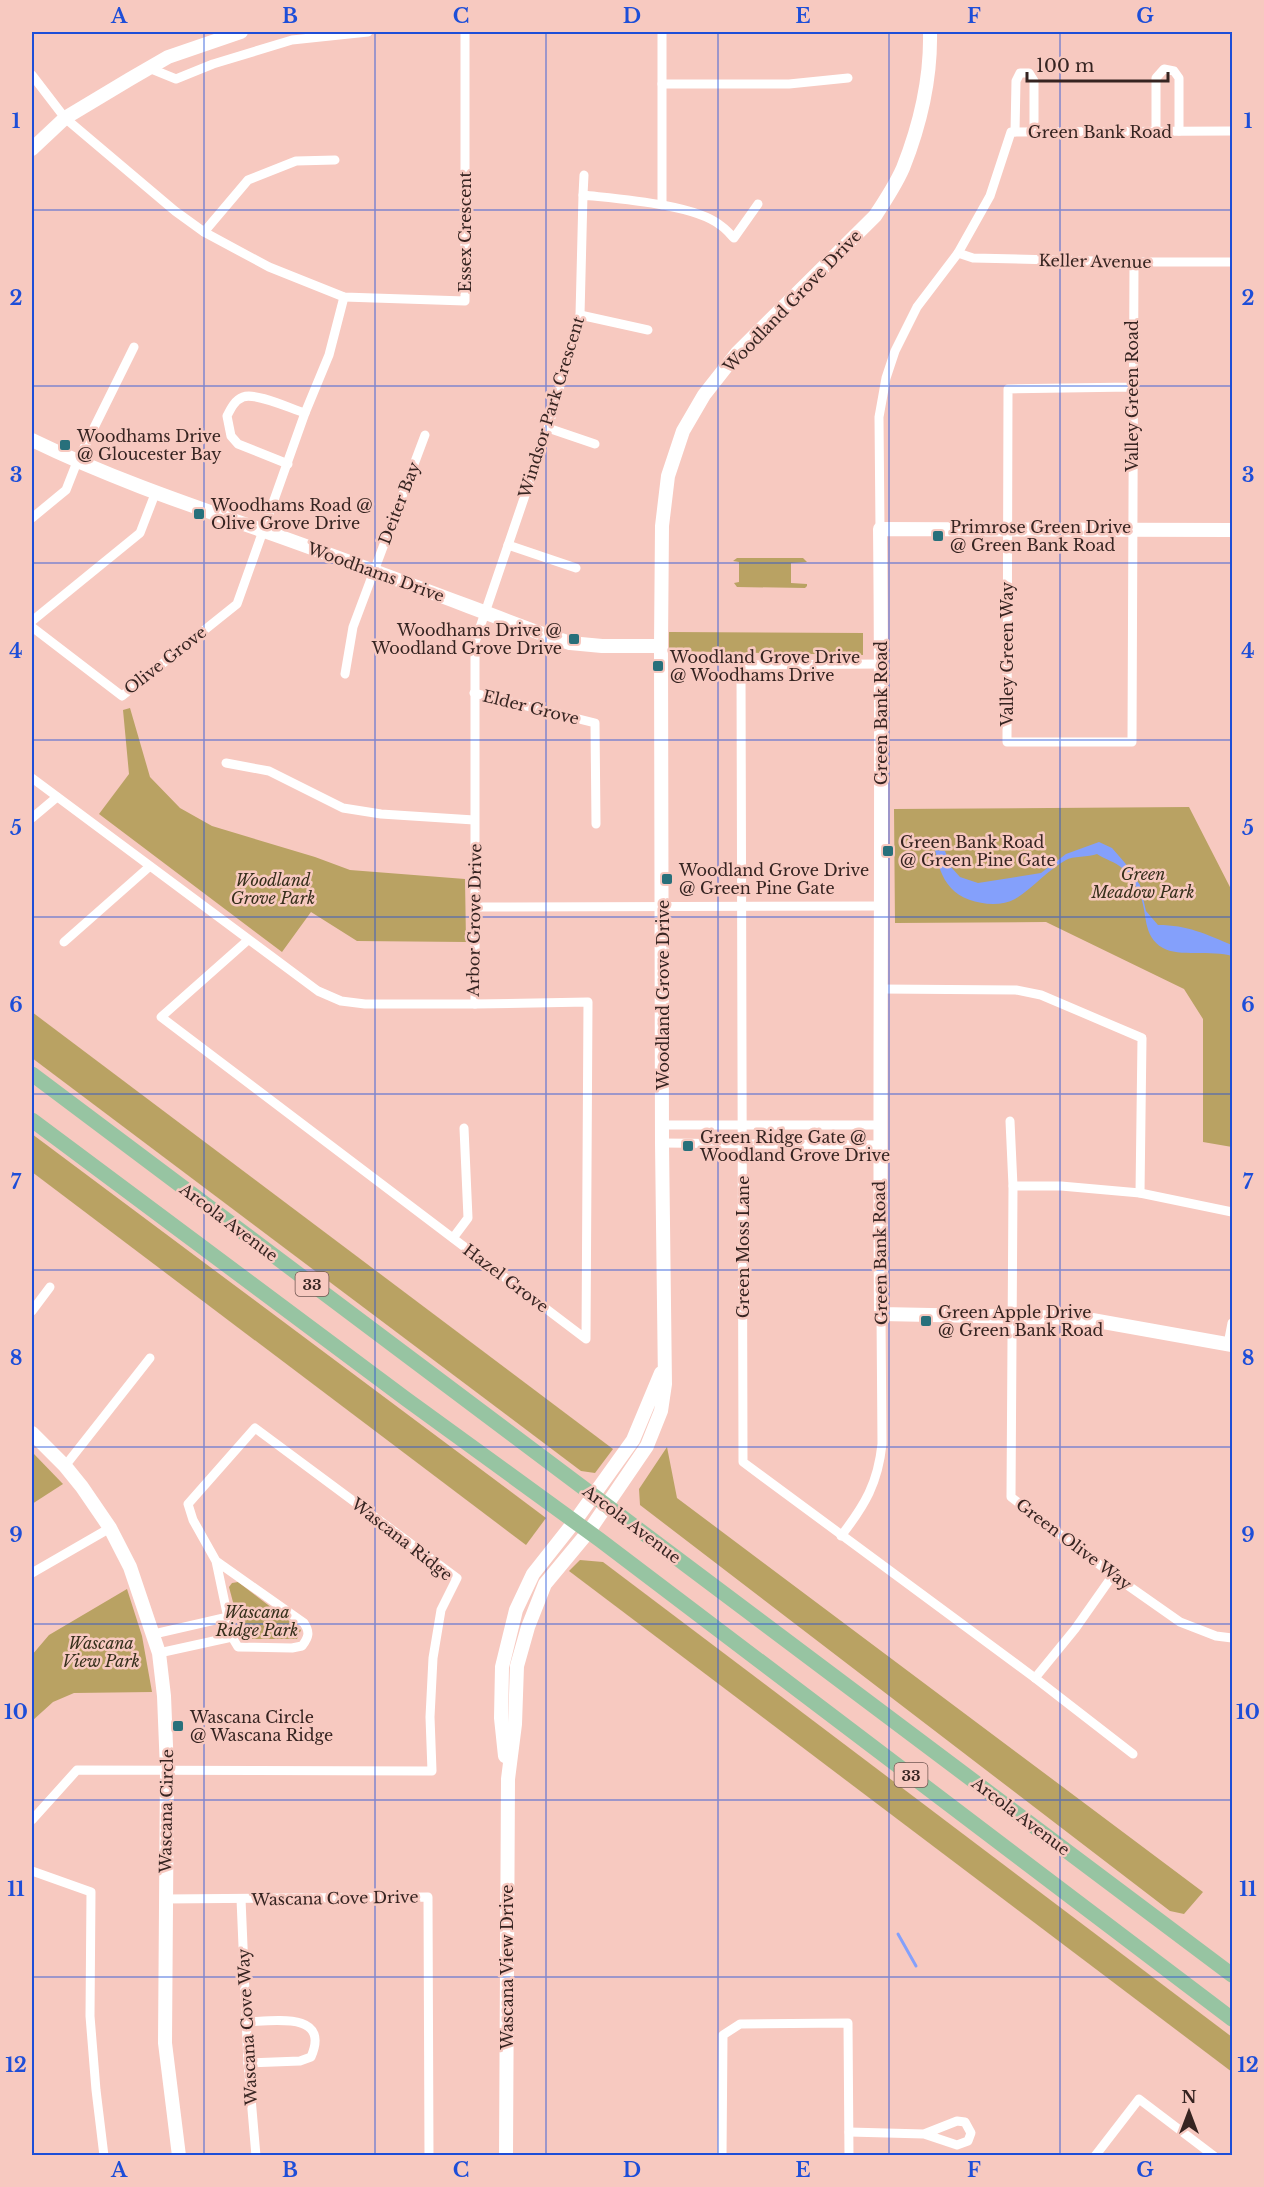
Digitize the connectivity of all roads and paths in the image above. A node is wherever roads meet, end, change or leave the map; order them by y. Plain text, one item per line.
1 (241, 32) edge
2 (368, 32) edge
3 (465, 32) edge
4 (662, 32) edge
5 (930, 32) edge
6 (149, 68) junction
7 (32, 75) edge
8 (848, 78) dead end
9 (662, 84) junction
10 (65, 118) junction
11 (1179, 131) junction
12 (1233, 131) edge
13 (1015, 132) junction
14 (1034, 132) junction
15 (1156, 132) junction
16 (32, 149) edge
17 (334, 160) dead end
18 (584, 175) dead end
19 (583, 195) junction
20 (758, 204) dead end
21 (662, 205) junction
22 (204, 232) junction
23 (958, 253) junction
24 (1134, 262) junction
25 (1233, 262) edge
26 (344, 297) junction
27 (580, 315) junction
28 (648, 330) dead end
29 (134, 347) dead end
30 (1132, 387) junction
31 (305, 413) junction
32 (548, 428) junction
33 (425, 435) dead end
34 (32, 440) edge
35 (595, 444) dead end
36 (77, 462) junction
37 (288, 464) junction
38 (155, 494) junction
39 (32, 518) edge
40 (879, 529) junction
41 (1008, 529) junction
42 (1132, 529) junction
43 (1233, 530) edge
44 (264, 531) junction
45 (508, 545) junction
46 (576, 568) dead end
47 (373, 571) junction
48 (485, 613) junction
49 (32, 621) edge
50 (32, 627) edge
51 (661, 646) junction
52 (880, 664) junction
53 (345, 674) dead end
54 (474, 693) junction
55 (226, 763) dead end
56 (32, 778) edge
57 (57, 797) junction
58 (32, 818) edge
59 (474, 820) junction
60 (596, 824) dead end
61 (149, 867) junction
62 (663, 906) junction
63 (881, 906) junction
64 (475, 907) junction
65 (741, 907) junction
66 (248, 940) junction
67 (64, 942) dead end
68 (881, 989) junction
69 (475, 1004) junction
70 (32, 1074) edge
71 (32, 1120) edge
72 (1010, 1121) dead end
73 (662, 1125) junction
74 (743, 1125) junction
75 (880, 1125) junction
76 (464, 1128) dead end
77 (662, 1143) junction
78 (742, 1145) junction
79 (879, 1145) junction
80 (1013, 1186) junction
81 (1140, 1193) junction
82 (1233, 1212) edge
83 (453, 1238) junction
84 (50, 1287) dead end
85 (32, 1311) edge
86 (881, 1314) junction
87 (1011, 1316) junction
88 (1233, 1323) edge
89 (1231, 1344) edge
90 (150, 1358) dead end
91 (665, 1364) junction
92 (32, 1433) edge
93 (65, 1466) junction
94 (593, 1495) junction
95 (607, 1504) junction
96 (575, 1521) junction
97 (110, 1528) junction
98 (589, 1531) junction
99 (841, 1536) junction
100 (216, 1561) junction
101 (32, 1573) edge
102 (1113, 1575) junction
103 (228, 1617) junction
104 (154, 1634) junction
105 (232, 1637) junction
106 (1233, 1638) edge
107 (159, 1653) junction
108 (1035, 1678) junction
109 (1133, 1754) dead end
110 (167, 1770) junction
111 (508, 1779) junction
112 (32, 1820) edge
113 (32, 1871) edge
114 (165, 1899) junction
115 (241, 1899) junction
116 (1233, 1975) edge
117 (1233, 2019) edge
118 (246, 2022) junction
119 (248, 2063) junction
120 (849, 2132) junction
121 (924, 2134) junction
122 (104, 2156) edge
123 (179, 2156) edge
124 (256, 2156) edge
125 (429, 2156) edge
126 (506, 2156) edge
127 (722, 2156) edge
128 (849, 2156) edge
129 (1095, 2156) edge
130 (1214, 2156) edge

1 - 6 street
2 - 6 street
3 - 26 street, Essex Crescent
4 - 9 street
5 - 51 street, Woodland Grove Drive
6 - 10 street
7 - 10 street, Essex Crescent
8 - 9 street
9 - 21 street
10 - 16 street
10 - 22 street, Essex Crescent
11 - 12 street, Green Bank Road
11 - 15 street, Green Bank Road
11 - 15 street
13 - 14 street, Green Bank Road
13 - 14 street
13 - 23 street, Green Bank Road
14 - 15 street, Green Bank Road
17 - 22 street
18 - 19 street, Windsor Park Crescent
19 - 21 street
19 - 27 street, Windsor Park Crescent
20 - 21 street
22 - 26 street, Essex Crescent
23 - 24 street, Keller Avenue
23 - 40 street, Green Bank Road
24 - 25 street, Keller Avenue
24 - 30 street, Valley Green Road
26 - 31 street
27 - 28 street
27 - 32 street, Windsor Park Crescent
29 - 36 street
30 - 41 street, Valley Green Way
30 - 42 street, Valley Green Road
31 - 37 street
31 - 37 street
32 - 35 street
32 - 45 street, Windsor Park Crescent
33 - 47 street, Deiter Bay
34 - 36 street, Woodhams Drive
36 - 38 street, Woodhams Drive
36 - 39 street
37 - 44 street
38 - 44 street, Woodhams Drive
38 - 49 street
40 - 41 street
40 - 52 street, Green Bank Road
41 - 42 street
41 - 42 street, Valley Green Way
42 - 43 street
44 - 47 street, Woodhams Drive
44 - 50 street, Olive Grove
45 - 46 street
45 - 48 street, Windsor Park Crescent
47 - 48 street, Woodhams Drive
47 - 53 street, Deiter Bay
48 - 51 street, Woodhams Drive
48 - 54 street, Arbor Grove Drive
51 - 62 street, Woodland Grove Drive
52 - 63 street, Green Bank Road
52 - 65 street, Green Moss Lane
54 - 59 street, Arbor Grove Drive
54 - 60 street, Elder Grove
55 - 59 street
56 - 57 street, Arbor Grove Drive
57 - 58 street
57 - 61 street, Arbor Grove Drive
59 - 64 street, Arbor Grove Drive
61 - 66 street, Arbor Grove Drive
61 - 67 street
62 - 64 street
62 - 65 street
62 - 73 street, Woodland Grove Drive
63 - 65 street
63 - 68 street, Green Bank Road
64 - 69 street, Arbor Grove Drive
65 - 74 street, Green Moss Lane
66 - 69 street, Arbor Grove Drive
66 - 83 street, Hazel Grove
68 - 75 street, Green Bank Road
68 - 81 street
69 - 83 street, Hazel Grove
70 - 94 main road, Arcola Avenue / 33
71 - 96 main road, Arcola Avenue / 33
72 - 80 street
73 - 74 street
73 - 77 street, Woodland Grove Drive
74 - 75 street
74 - 78 street, Green Moss Lane
75 - 79 street, Green Bank Road
76 - 83 street
77 - 78 street
77 - 91 street, Woodland Grove Drive
78 - 79 street
78 - 99 street, Green Moss Lane
79 - 86 street, Green Bank Road
80 - 81 street
80 - 87 street
81 - 82 street
84 - 85 street
86 - 87 street
86 - 99 street, Green Bank Road
87 - 89 street
87 - 102 street, Green Olive Way
88 - 89 street
90 - 93 street
91 - 94 street, Woodland Grove Drive
91 - 95 street, Woodland Grove Drive
92 - 93 street, Wascana Circle
93 - 97 street, Wascana Circle
94 - 95 main road, Arcola Avenue / 33
94 - 96 street, Wascana View Drive
95 - 98 street, Wascana View Drive
95 - 116 main road, Arcola Avenue / 33
96 - 98 main road, Arcola Avenue / 33
96 - 111 street, Wascana View Drive
97 - 101 street
97 - 104 street, Wascana Circle
98 - 111 street, Wascana View Drive
98 - 117 main road, Arcola Avenue / 33
99 - 108 street, Green Moss Lane
100 - 103 street, Wascana Ridge
100 - 105 street, Wascana Ridge
100 - 110 street, Wascana Ridge
102 - 106 street, Green Olive Way
102 - 108 street
103 - 104 street
103 - 105 street, Wascana Ridge
104 - 107 street, Wascana Circle
105 - 107 street
107 - 110 street, Wascana Circle
108 - 109 street, Green Moss Lane
110 - 112 street
110 - 114 street, Wascana Circle
111 - 126 street, Wascana View Drive
113 - 122 street
114 - 115 street, Wascana Cove Drive
114 - 123 street, Wascana Circle
115 - 118 street, Wascana Cove Way
115 - 125 street, Wascana Cove Drive
118 - 119 street, Wascana Cove Way
118 - 119 street
119 - 124 street, Wascana Cove Way
120 - 121 street
120 - 127 street
120 - 128 street
121 - 121 street
129 - 130 street

